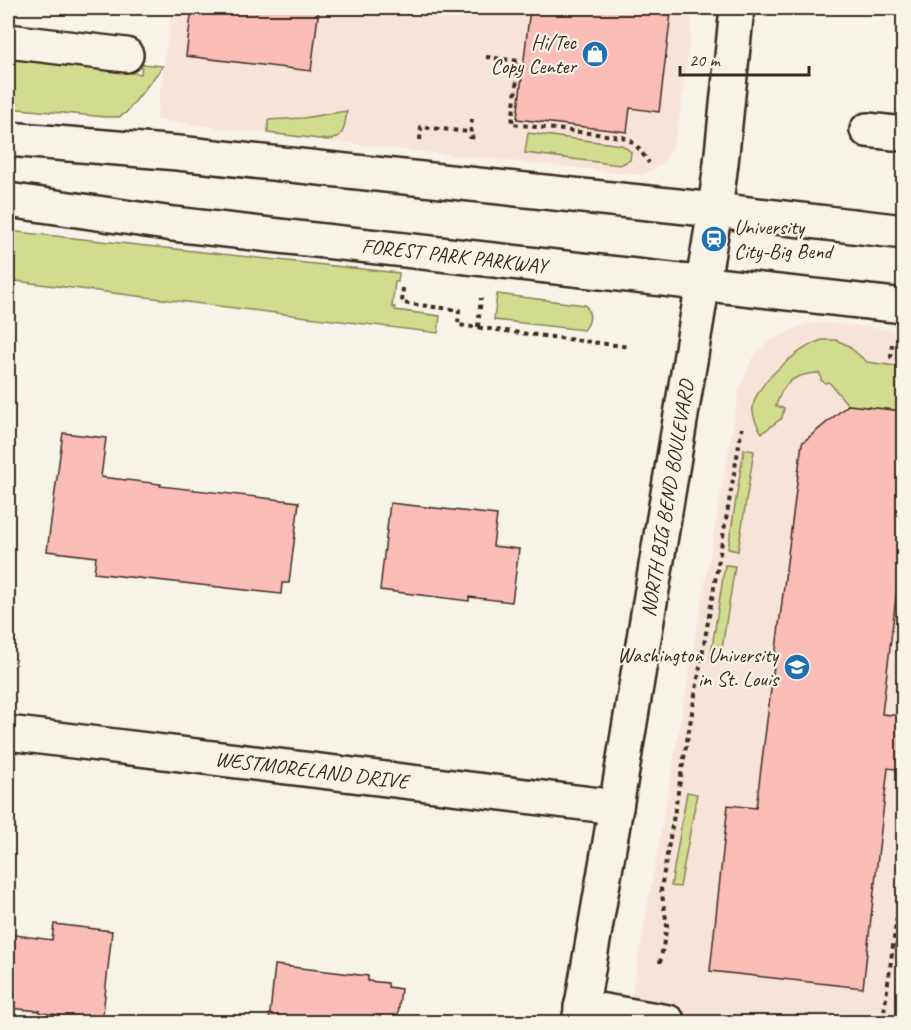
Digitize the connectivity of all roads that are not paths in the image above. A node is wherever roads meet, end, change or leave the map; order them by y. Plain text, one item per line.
1 (737, 8) edge
2 (8, 41) edge
3 (126, 55) dead end
4 (867, 130) dead end
5 (903, 134) edge
6 (8, 139) edge
7 (8, 200) edge
8 (715, 210) junction
9 (903, 232) edge
10 (704, 283) junction
11 (903, 306) edge
12 (8, 733) edge
13 (616, 807) junction
14 (580, 1015) edge
15 (668, 1023) edge

1 - 8 main road, NORTH BIG BEND BOULEVARD
2 - 3 main road
4 - 5 main road
6 - 8 main road
7 - 10 main road, FOREST PARK PARKWAY
8 - 9 main road
8 - 10 main road, NORTH BIG BEND BOULEVARD
10 - 11 main road, FOREST PARK PARKWAY
10 - 13 main road, NORTH BIG BEND BOULEVARD
12 - 13 main road, WESTMORELAND DRIVE
13 - 14 main road, NORTH BIG BEND BOULEVARD
14 - 15 main road

